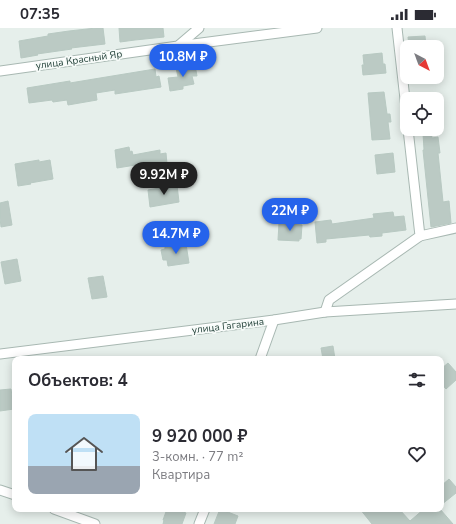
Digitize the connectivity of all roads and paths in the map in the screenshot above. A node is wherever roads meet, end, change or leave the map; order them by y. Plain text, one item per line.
1 (199, 28) edge
2 (317, 28) edge
3 (397, 28) edge
4 (178, 46) junction
5 (0, 71) edge
6 (404, 92) edge
7 (409, 136) edge
8 (456, 228) edge
9 (420, 236) junction
10 (456, 304) edge
11 (325, 312) junction
12 (274, 320) junction
13 (0, 354) edge
14 (261, 356) edge
15 (0, 490) edge
16 (12, 494) edge
17 (60, 512) edge
18 (204, 512) edge
19 (79, 521) edge
20 (95, 524) edge
21 (199, 524) edge

1 - 4 street
2 - 4 street, улица Красный Яр
3 - 6 street
4 - 5 street, улица Красный Яр
7 - 9 street
8 - 9 street
9 - 11 street
10 - 11 street, улица Гагарина
11 - 12 street, улица Гагарина
12 - 13 street, улица Гагарина
12 - 14 street
15 - 16 street
17 - 19 street
18 - 21 street
19 - 20 street

